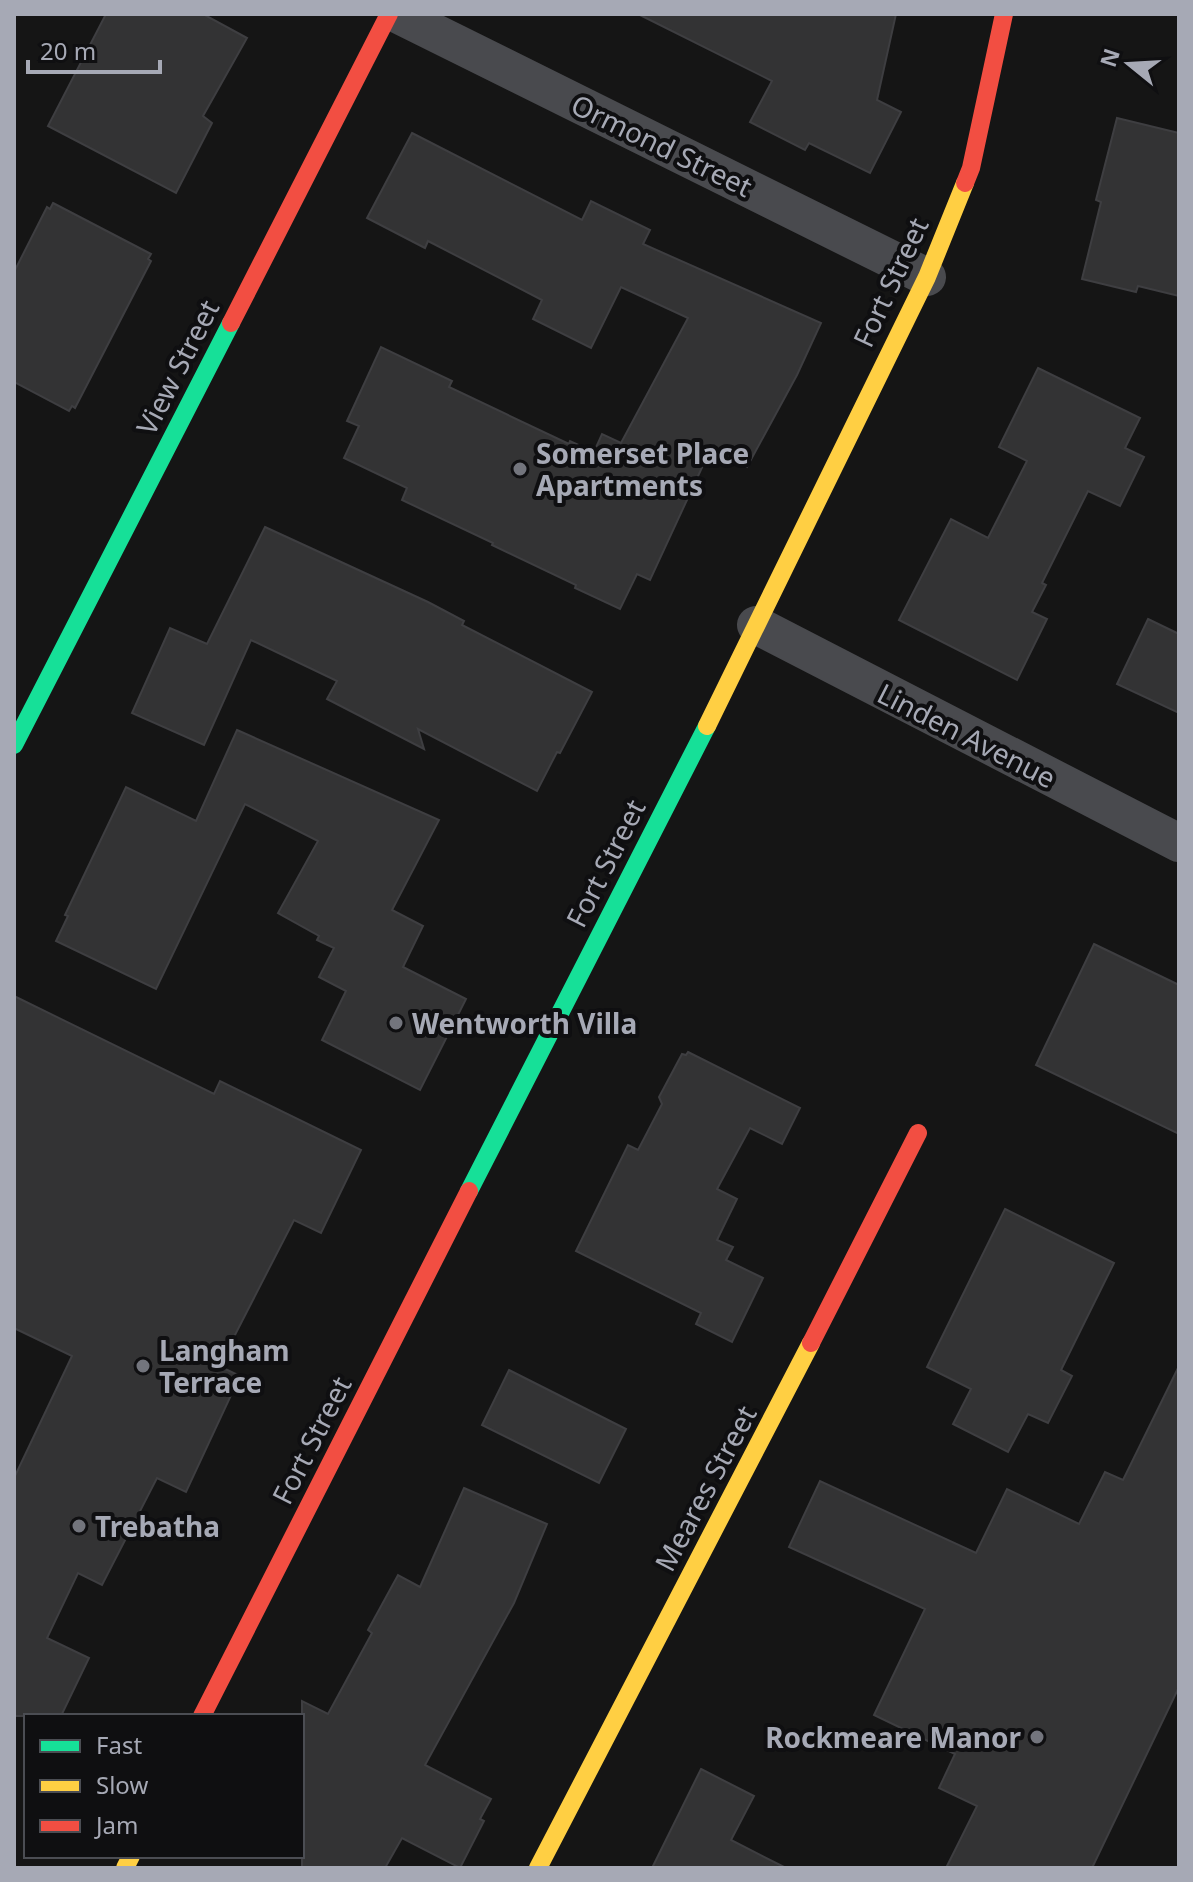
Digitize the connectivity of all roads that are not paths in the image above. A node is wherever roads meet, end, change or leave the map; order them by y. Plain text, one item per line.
1 (389, 14) edge
2 (397, 14) edge
3 (1004, 14) edge
4 (927, 277) junction
5 (756, 625) junction
6 (14, 745) edge
7 (1179, 843) edge
8 (918, 1133) dead end
9 (203, 1714) edge
10 (538, 1868) edge

1 - 6 main road, View Street
2 - 4 street, Ormond Street
3 - 4 main road, Fort Street
4 - 5 main road, Fort Street
5 - 7 street, Linden Avenue
5 - 9 main road, Fort Street
8 - 10 main road, Meares Street

